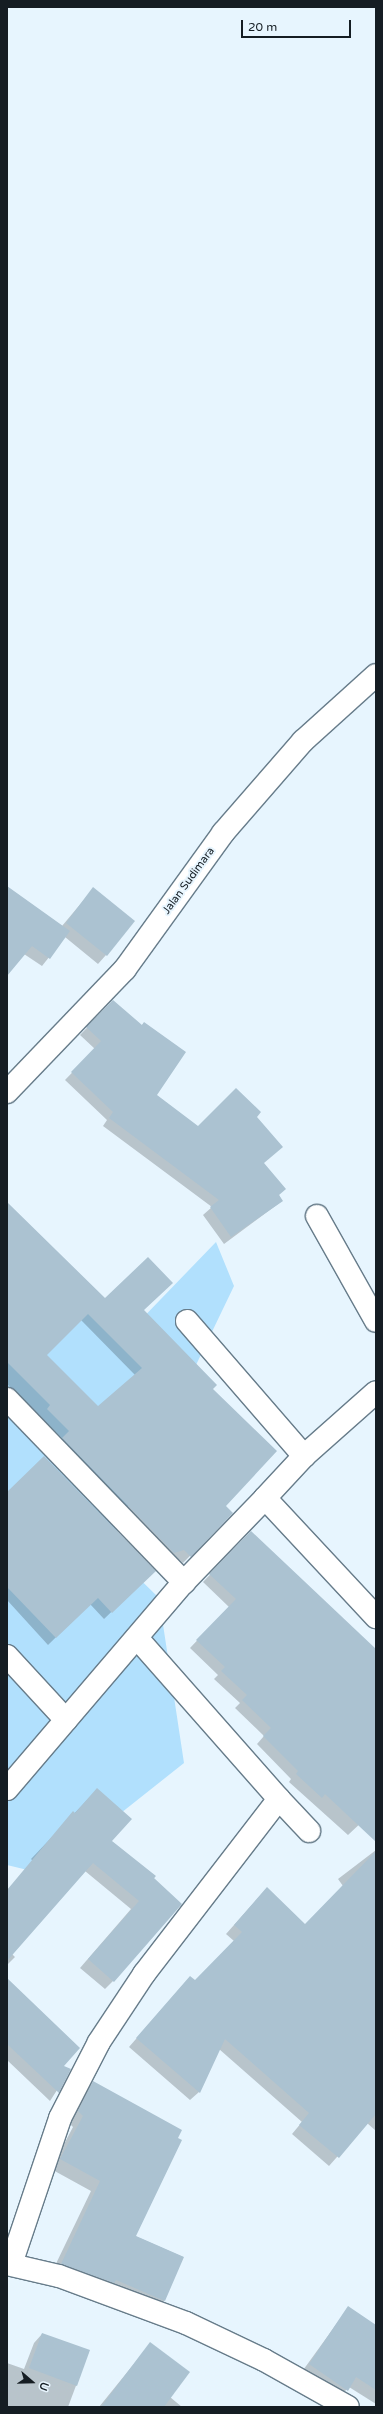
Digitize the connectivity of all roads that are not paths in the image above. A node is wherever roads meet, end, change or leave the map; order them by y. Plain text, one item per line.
1 (376, 675) edge
2 (7, 1092) edge
3 (317, 1216) dead end
4 (187, 1321) dead end
5 (376, 1321) edge
6 (376, 1392) edge
7 (7, 1399) edge
8 (304, 1456) junction
9 (265, 1498) junction
10 (184, 1582) junction
11 (376, 1617) edge
12 (137, 1638) junction
13 (7, 1656) edge
14 (66, 1720) junction
15 (7, 1789) edge
16 (279, 1799) junction
17 (308, 1831) dead end
18 (9, 2264) edge
19 (348, 2407) edge

1 - 2 street, Jalan Sudimara
3 - 5 street
4 - 8 street
6 - 8 street
7 - 10 street
8 - 9 street
9 - 10 street
9 - 11 street
10 - 12 street
12 - 14 street
12 - 16 street
13 - 14 street
14 - 15 street
16 - 17 street
16 - 18 street
18 - 19 street

